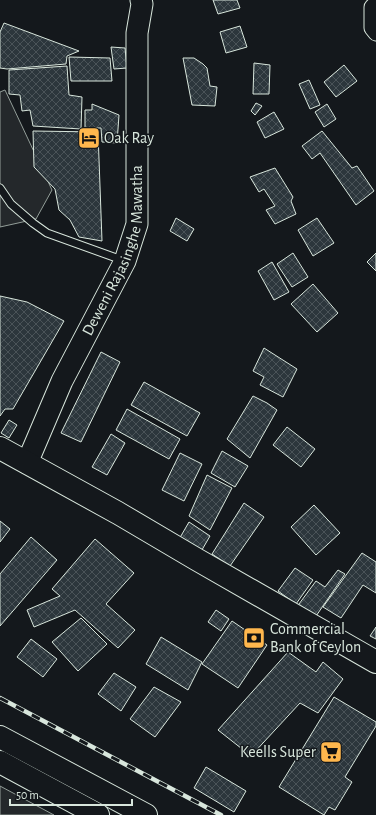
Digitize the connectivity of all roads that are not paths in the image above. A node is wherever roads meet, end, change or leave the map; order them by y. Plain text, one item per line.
1 (141, 0) edge
2 (376, 3) edge
3 (376, 33) edge
4 (0, 188) edge
5 (125, 261) junction
6 (0, 448) edge
7 (27, 463) junction
8 (376, 662) edge
9 (0, 737) edge
10 (0, 762) edge
11 (98, 815) edge
12 (146, 815) edge

1 - 5 street, Deweni Rajasinghe Mawatha
2 - 3 street
4 - 5 lane
5 - 7 street, Deweni Rajasinghe Mawatha
6 - 7 main road
7 - 8 main road
9 - 12 main road
10 - 11 main road

